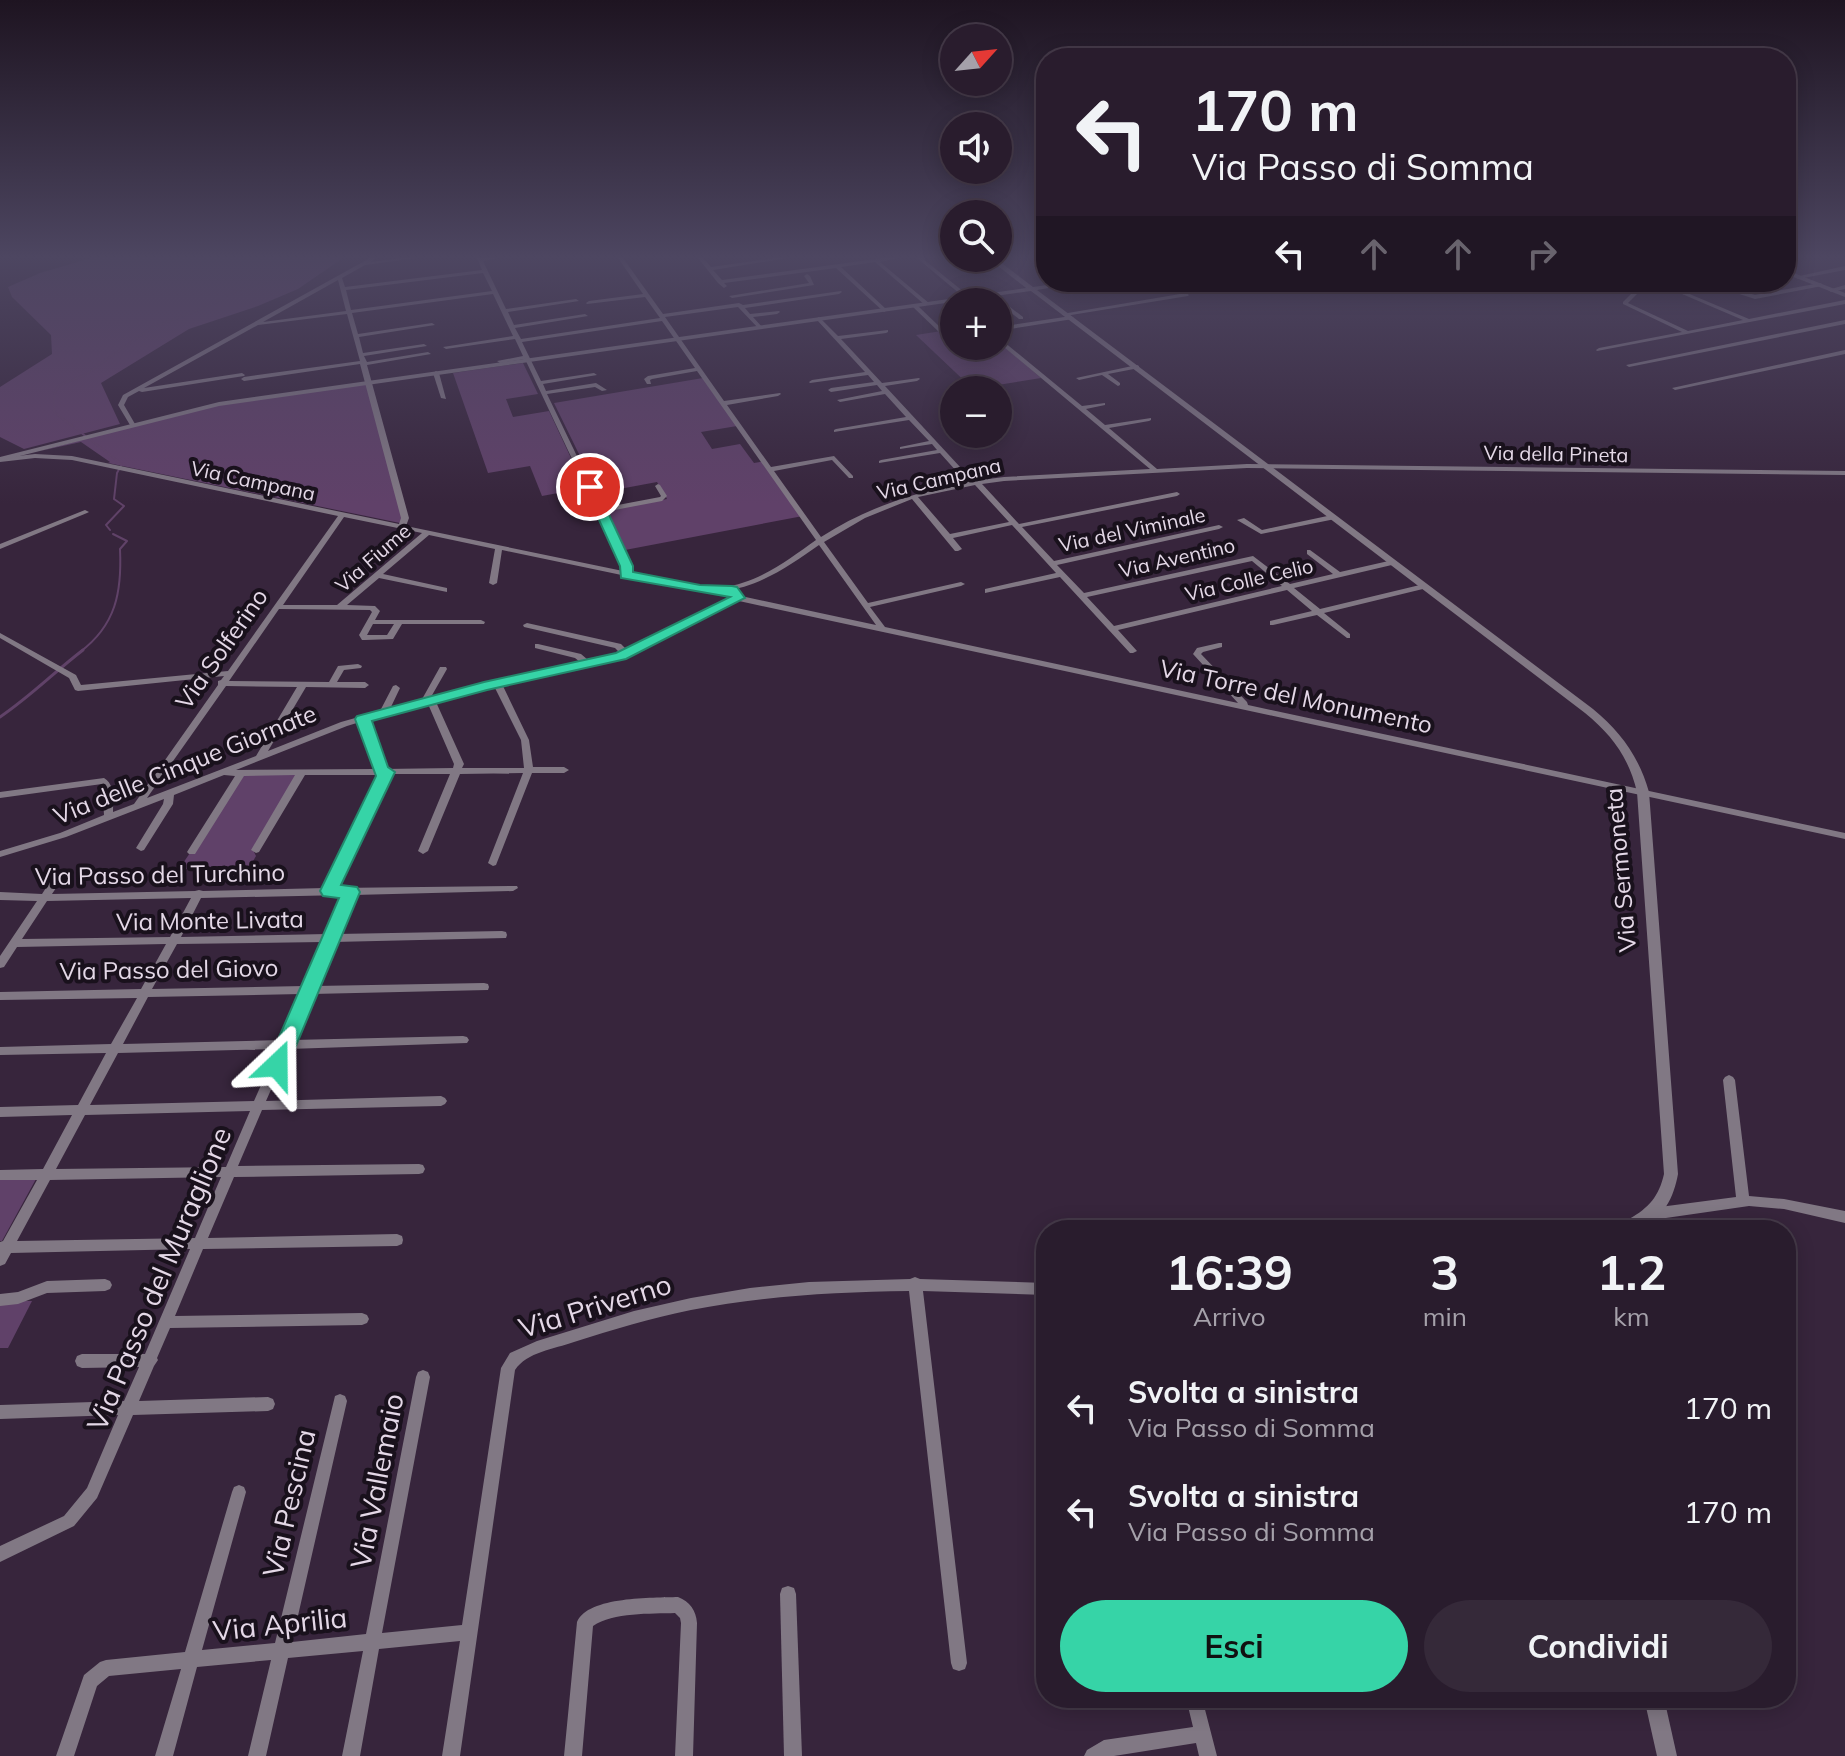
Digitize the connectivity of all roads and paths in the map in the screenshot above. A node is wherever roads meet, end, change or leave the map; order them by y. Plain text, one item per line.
1 (226, 340) edge
2 (357, 340) edge
3 (519, 340) junction
4 (671, 340) edge
5 (680, 340) edge
6 (838, 340) edge
7 (1100, 340) edge
8 (1652, 340) edge
9 (1753, 340) edge
10 (424, 346) dead end
11 (446, 347) dead end
12 (476, 349) dead end
13 (1599, 350) dead end
14 (1012, 351) edge
15 (1845, 352) edge
16 (428, 354) dead end
17 (527, 358) junction
18 (364, 360) junction
19 (500, 361) dead end
20 (1629, 365) dead end
21 (1137, 367) junction
22 (700, 369) junction
23 (438, 373) junction
24 (869, 373) junction
25 (1104, 374) junction
26 (594, 375) dead end
27 (1079, 378) dead end
28 (917, 379) dead end
29 (370, 382) junction
30 (812, 382) dead end
31 (540, 383) junction
32 (649, 383) dead end
33 (879, 384) junction
34 (1118, 384) dead end
35 (1675, 388) dead end
36 (604, 390) dead end
37 (831, 390) dead end
38 (132, 391) junction
39 (887, 392) junction
40 (545, 393) junction
41 (778, 394) dead end
42 (446, 396) dead end
43 (840, 400) dead end
44 (725, 403) junction
45 (1103, 404) dead end
46 (1080, 408) junction
47 (911, 418) junction
48 (1149, 419) dead end
49 (132, 424) junction
50 (1104, 427) junction
51 (836, 431) dead end
52 (934, 442) junction
53 (902, 448) dead end
54 (942, 451) junction
55 (0, 459) edge
56 (881, 462) dead end
57 (1267, 466) junction
58 (772, 469) junction
59 (1154, 469) junction
60 (1845, 473) edge
61 (851, 477) dead end
62 (974, 484) junction
63 (658, 486) dead end
64 (1177, 494) dead end
65 (915, 498) junction
66 (601, 510) junction
67 (85, 512) dead end
68 (341, 516) junction
69 (1332, 517) junction
70 (1241, 520) dead end
71 (1016, 525) junction
72 (1219, 527) dead end
73 (401, 528) junction
74 (427, 533) junction
75 (948, 537) junction
76 (823, 540) junction
77 (0, 547) edge
78 (498, 549) junction
79 (958, 549) dead end
80 (1310, 552) dead end
81 (1393, 562) junction
82 (1052, 564) junction
83 (1062, 574) junction
84 (378, 575) junction
85 (626, 575) junction
86 (1339, 575) junction
87 (493, 583) dead end
88 (961, 584) dead end
89 (1424, 586) junction
90 (1289, 587) junction
91 (444, 590) dead end
92 (988, 591) dead end
93 (735, 594) junction
94 (1082, 596) junction
95 (867, 605) junction
96 (276, 607) junction
97 (339, 608) junction
98 (1318, 612) junction
99 (370, 622) junction
100 (399, 622) junction
101 (481, 622) dead end
102 (1273, 623) dead end
103 (527, 625) dead end
104 (1113, 629) junction
105 (883, 630) junction
106 (0, 635) edge
107 (1347, 636) dead end
108 (1219, 645) dead end
109 (538, 646) dead end
110 (1133, 651) dead end
111 (626, 654) junction
112 (588, 664) junction
113 (358, 666) dead end
114 (443, 669) dead end
115 (229, 673) junction
116 (221, 683) junction
117 (497, 683) junction
118 (303, 684) junction
119 (331, 685) junction
120 (365, 685) dead end
121 (396, 688) dead end
122 (428, 701) junction
123 (1245, 706) junction
124 (384, 713) junction
125 (363, 719) junction
126 (259, 758) junction
127 (529, 770) junction
128 (564, 770) dead end
129 (458, 771) junction
130 (302, 772) junction
131 (384, 772) junction
132 (222, 773) junction
133 (241, 773) junction
134 (1643, 792) junction
135 (169, 794) junction
136 (0, 795) edge
137 (137, 806) junction
138 (109, 817) junction
139 (1845, 836) edge
140 (141, 848) dead end
141 (256, 850) dead end
142 (423, 851) dead end
143 (192, 852) dead end
144 (0, 854) edge
145 (493, 863) dead end
146 (61, 873) dead end
147 (513, 888) dead end
148 (329, 891) junction
149 (350, 892) junction
150 (199, 893) junction
151 (0, 896) edge
152 (44, 898) junction
153 (502, 935) dead end
154 (331, 939) junction
155 (172, 941) junction
156 (14, 943) junction
157 (0, 964) edge
158 (484, 987) dead end
159 (310, 990) junction
160 (144, 992) junction
161 (0, 996) edge
162 (463, 1040) dead end
163 (286, 1045) junction
164 (114, 1048) junction
165 (0, 1051) edge
166 (1729, 1080) dead end
167 (441, 1101) dead end
168 (260, 1105) junction
169 (81, 1110) junction
170 (0, 1112) edge
171 (419, 1169) dead end
172 (231, 1172) junction
173 (46, 1174) junction
174 (0, 1175) edge
175 (1743, 1202) junction
176 (1652, 1214) junction
177 (1845, 1217) edge
178 (1640, 1220) edge
179 (397, 1240) dead end
180 (200, 1245) junction
181 (4, 1247) edge
182 (0, 1260) edge
183 (915, 1283) junction
184 (105, 1285) dead end
185 (1036, 1289) edge
186 (0, 1300) edge
187 (362, 1319) dead end
188 (167, 1322) junction
189 (151, 1360) junction
190 (82, 1361) dead end
191 (423, 1377) dead end
192 (340, 1401) dead end
193 (268, 1404) dead end
194 (130, 1408) junction
195 (0, 1412) edge
196 (239, 1492) dead end
197 (0, 1554) edge
198 (788, 1594) dead end
199 (470, 1632) junction
200 (373, 1641) junction
201 (281, 1650) junction
202 (192, 1659) junction
203 (959, 1663) dead end
204 (1196, 1708) edge
205 (1656, 1708) edge
206 (1203, 1734) junction
207 (65, 1756) edge
208 (164, 1756) edge
209 (257, 1756) edge
210 (351, 1756) edge
211 (451, 1756) edge
212 (573, 1756) edge
213 (684, 1756) edge
214 (793, 1756) edge
215 (1093, 1756) edge
216 (1208, 1756) edge
217 (1667, 1756) edge

1 - 38 street
2 - 18 street
3 - 11 street
3 - 12 street
3 - 17 street
4 - 17 street
5 - 22 street
6 - 24 street
7 - 21 street, Via Sermoneta
8 - 13 street
9 - 20 street
10 - 18 street
14 - 46 street
15 - 35 street
16 - 18 street
17 - 19 street
17 - 23 street
17 - 31 street
18 - 29 street
18 - 38 street
21 - 25 street
21 - 57 street, Via Sermoneta
22 - 32 street
22 - 44 street
23 - 29 street
23 - 42 street
24 - 30 street
24 - 33 street
25 - 27 street
25 - 34 street
26 - 31 street
28 - 33 street
29 - 49 street
29 - 73 street
31 - 40 street
33 - 37 street
33 - 39 street
36 - 40 street
38 - 49 street
39 - 43 street
39 - 47 street
40 - 66 street
41 - 44 street
44 - 58 street
45 - 46 street
46 - 50 street
47 - 51 street
47 - 52 street
48 - 50 street
49 - 55 street
50 - 59 street
52 - 53 street
52 - 54 street
54 - 56 street
54 - 62 street
55 - 68 street, Via Campana
57 - 59 street, Via Campana
57 - 60 street, Via della Pineta
57 - 69 street, Via Sermoneta
58 - 61 street
58 - 76 street
59 - 62 street, Via Campana
62 - 65 street, Via Campana
62 - 71 street
63 - 66 street
64 - 71 street
65 - 75 street
65 - 76 street, Via Campana
66 - 85 street
67 - 77 street
68 - 73 street, Via Campana
68 - 96 street, Via Solferino
69 - 70 street
69 - 81 street, Via Sermoneta
71 - 75 street
71 - 82 street
72 - 82 street, Via del Viminale
73 - 74 street, Via Campana
74 - 78 street, Via Campana
74 - 84 street, Via Fiume
75 - 79 street
76 - 93 street, Via Campana
76 - 95 street
78 - 85 street, Via Campana
78 - 87 street
80 - 86 street
81 - 86 street, Via Colle Celio
81 - 89 street, Via Sermoneta
82 - 83 street
83 - 92 street
83 - 94 street
84 - 91 street
84 - 97 street, Via Fiume
85 - 93 street, Via Campana
86 - 90 street, Via Colle Celio
88 - 95 street
89 - 98 street
89 - 134 street, Via Sermoneta
90 - 94 street, Via Aventino
90 - 98 street, Via Aventino
90 - 104 street, Via Colle Celio
93 - 105 street, Via Torre del Monumento
93 - 111 street, Via delle Cinque Giornate
94 - 104 street
95 - 105 street
96 - 97 street
96 - 115 street, Via Solferino
97 - 99 street
98 - 102 street
98 - 107 street, Via Aventino
99 - 100 street
99 - 100 street
100 - 101 street
103 - 111 street
104 - 110 street
105 - 123 street, Via Torre del Monumento
106 - 115 street
108 - 123 street
109 - 112 street
111 - 112 street, Via delle Cinque Giornate
112 - 117 street, Via delle Cinque Giornate
113 - 119 street
114 - 122 street
115 - 116 street, Via Solferino
116 - 118 street
116 - 137 street, Via Solferino
117 - 122 street, Via delle Cinque Giornate
117 - 127 street
118 - 119 street
118 - 126 street
119 - 120 street
121 - 124 street
122 - 124 street, Via delle Cinque Giornate
122 - 129 street
123 - 134 street, Via Torre del Monumento
124 - 125 street, Via delle Cinque Giornate
125 - 126 street, Via delle Cinque Giornate
125 - 131 street
126 - 132 street, Via delle Cinque Giornate
127 - 128 street
127 - 129 street
127 - 145 street
129 - 131 street
129 - 142 street
130 - 131 street
130 - 133 street
130 - 141 street
131 - 148 street
132 - 133 street
132 - 135 street, Via delle Cinque Giornate
133 - 143 street
134 - 139 street, Via Torre del Monumento
134 - 176 street, Via Sermoneta
135 - 137 street, Via delle Cinque Giornate
135 - 140 street
136 - 138 street
137 - 138 street, Via delle Cinque Giornate
138 - 144 street, Via delle Cinque Giornate
146 - 152 street
147 - 149 street, Via Passo del Turchino
148 - 149 street, Via Passo del Turchino
148 - 150 street, Via Passo del Turchino
149 - 154 street, Via Passo del Muraglione
150 - 152 street, Via Passo del Turchino
150 - 155 street
151 - 152 street, Via Passo del Turchino
152 - 156 street
153 - 154 street, Via Monte Livata
154 - 155 street, Via Monte Livata
154 - 159 street, Via Passo del Muraglione
155 - 156 street, Via Monte Livata
155 - 160 street
156 - 157 street
158 - 159 street, Via Passo del Giovo
159 - 160 street, Via Passo del Giovo
159 - 163 street, Via Passo del Muraglione
160 - 161 street, Via Passo del Giovo
160 - 164 street
162 - 163 street
163 - 164 street
163 - 168 street, Via Passo del Muraglione
164 - 165 street
164 - 169 street
166 - 175 street
167 - 168 street
168 - 169 street
168 - 172 street, Via Passo del Muraglione
169 - 170 street
169 - 173 street
171 - 172 street
172 - 173 street
172 - 180 street, Via Passo del Muraglione
173 - 174 street
173 - 181 street
175 - 176 street
175 - 177 street
176 - 178 street
179 - 180 street
180 - 181 street
180 - 188 street, Via Passo del Muraglione
181 - 182 street
183 - 185 street, Via Priverno
183 - 199 street, Via Priverno
183 - 203 street
184 - 186 street
187 - 188 street
188 - 189 street, Via Passo del Muraglione
189 - 190 street
189 - 194 street, Via Passo del Muraglione
191 - 200 street, Via Vallemaio
192 - 201 street, Via Pescina
193 - 194 street
194 - 195 street
194 - 197 street, Via Passo del Muraglione
196 - 202 street
198 - 214 street
199 - 200 street, Via Aprilia
199 - 211 street, Via Priverno
200 - 201 street, Via Aprilia
200 - 210 street, Via Vallemaio
201 - 202 street, Via Aprilia
201 - 209 street, Via Pescina
202 - 207 street, Via Aprilia
202 - 208 street
204 - 206 street
205 - 217 street
206 - 215 street
206 - 216 street
212 - 213 street

